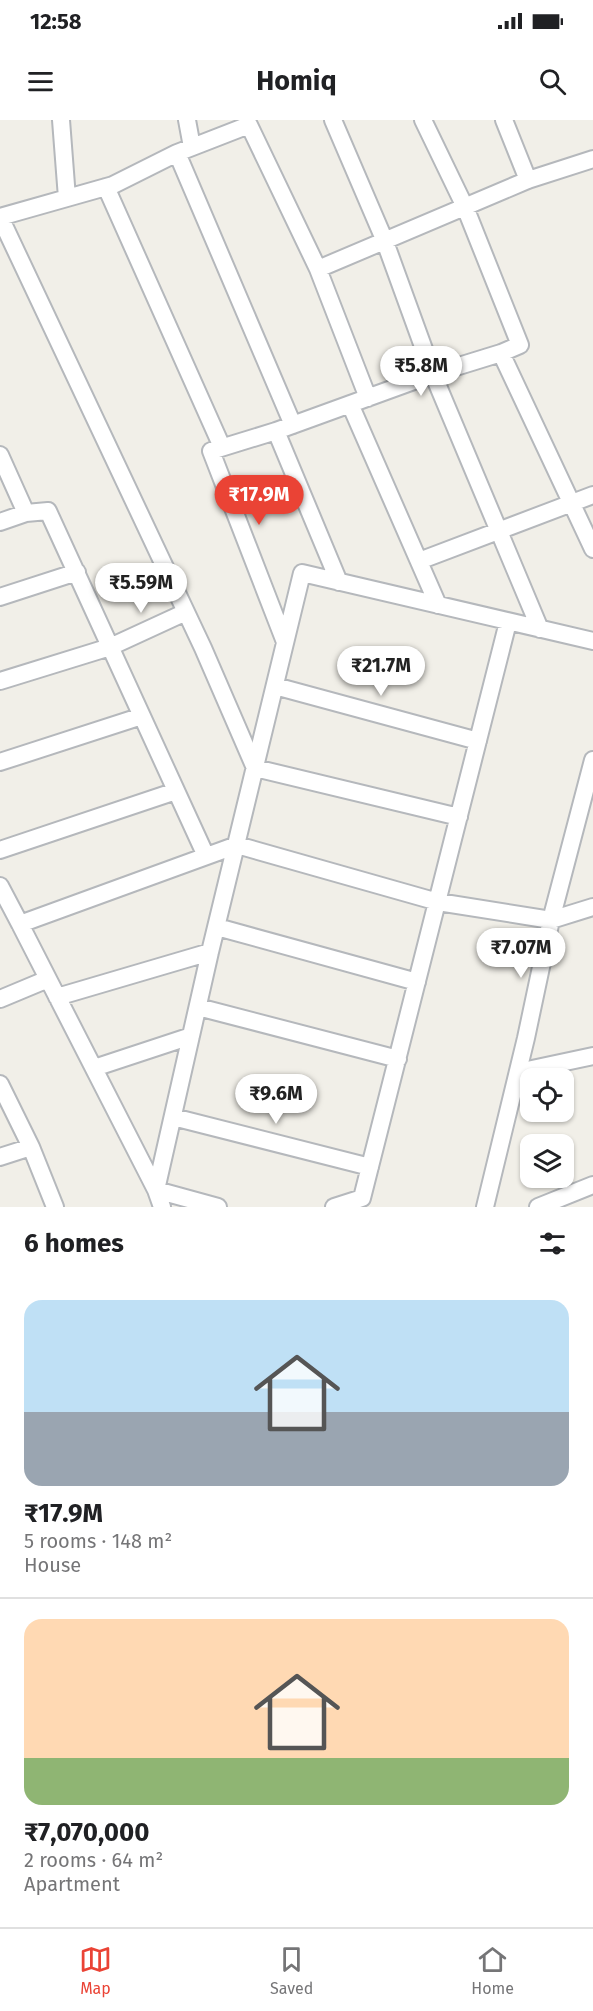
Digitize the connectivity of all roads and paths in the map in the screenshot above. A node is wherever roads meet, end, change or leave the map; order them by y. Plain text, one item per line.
1 (61, 120) edge
2 (187, 120) edge
3 (333, 120) edge
4 (423, 120) edge
5 (504, 120) edge
6 (254, 122) edge
7 (184, 150) junction
8 (593, 159) edge
9 (528, 180) junction
10 (106, 187) junction
11 (67, 198) junction
12 (465, 207) junction
13 (0, 217) edge
14 (384, 239) junction
15 (318, 269) junction
16 (501, 353) junction
17 (433, 374) junction
18 (368, 398) junction
19 (350, 404) junction
20 (293, 425) junction
21 (276, 431) junction
22 (222, 447) junction
23 (0, 455) edge
24 (593, 495) edge
25 (571, 503) junction
26 (26, 513) junction
27 (0, 522) edge
28 (498, 530) junction
29 (593, 549) edge
30 (419, 561) junction
31 (77, 572) junction
32 (339, 582) junction
33 (0, 597) edge
34 (438, 605) junction
35 (186, 612) junction
36 (508, 622) junction
37 (540, 629) junction
38 (593, 641) edge
39 (285, 642) junction
40 (110, 647) junction
41 (0, 681) edge
42 (275, 686) junction
43 (142, 716) junction
44 (478, 741) junction
45 (0, 762) edge
46 (255, 768) junction
47 (592, 769) edge
48 (176, 791) junction
49 (459, 817) junction
50 (237, 845) junction
51 (0, 850) edge
52 (206, 856) junction
53 (0, 885) edge
54 (438, 902) junction
55 (593, 907) edge
56 (550, 920) junction
57 (20, 924) junction
58 (217, 927) junction
59 (210, 952) junction
60 (48, 979) junction
61 (417, 982) junction
62 (57, 997) junction
63 (0, 999) edge
64 (198, 1007) junction
65 (191, 1036) junction
66 (593, 1056) edge
67 (398, 1059) junction
68 (94, 1068) junction
69 (518, 1072) junction
70 (0, 1084) edge
71 (173, 1117) junction
72 (31, 1147) junction
73 (0, 1157) edge
74 (370, 1167) junction
75 (593, 1185) edge
76 (156, 1191) junction
77 (55, 1207) edge
78 (162, 1207) edge
79 (218, 1207) edge
80 (334, 1207) edge
81 (486, 1207) edge
82 (538, 1207) edge

1 - 11 street
2 - 7 street
3 - 14 street
4 - 12 street
5 - 9 street
6 - 7 street
6 - 15 street
7 - 10 street
7 - 20 street
8 - 9 street
9 - 12 street
10 - 11 street
10 - 22 street
11 - 13 street
12 - 14 street
12 - 16 street
13 - 35 street
14 - 15 street
14 - 17 street
15 - 18 street
16 - 17 street
16 - 25 street
17 - 18 street
17 - 28 street
18 - 19 street
19 - 20 street
19 - 30 street
20 - 21 street
21 - 22 street
21 - 32 street
22 - 39 street
23 - 26 street
24 - 25 street
25 - 28 street
25 - 29 street
26 - 27 street
26 - 31 street
28 - 30 street
28 - 37 street
30 - 34 street
31 - 33 street
31 - 40 street
32 - 34 street
32 - 39 street
34 - 36 street
35 - 40 street
35 - 46 street
36 - 37 street
36 - 44 street
37 - 38 street
39 - 42 street
40 - 41 street
40 - 43 street
42 - 44 street
42 - 46 street
43 - 45 street
43 - 48 street
44 - 49 street
46 - 49 street
46 - 50 street
47 - 56 street
48 - 51 street
48 - 52 street
49 - 54 street
50 - 52 street
50 - 54 street
50 - 58 street
52 - 57 street
53 - 57 street
54 - 56 street
54 - 61 street
55 - 56 street
56 - 69 street
57 - 60 street
58 - 59 street
58 - 61 street
59 - 62 street
59 - 64 street
60 - 62 street
60 - 63 street
61 - 67 street
62 - 68 street
64 - 65 street
64 - 67 street
65 - 68 street
65 - 71 street
66 - 69 street
67 - 74 street
68 - 76 street
69 - 81 street
70 - 72 street
71 - 74 street
71 - 76 street
72 - 73 street
72 - 77 street
74 - 80 street
75 - 82 street
76 - 78 street
76 - 79 street

